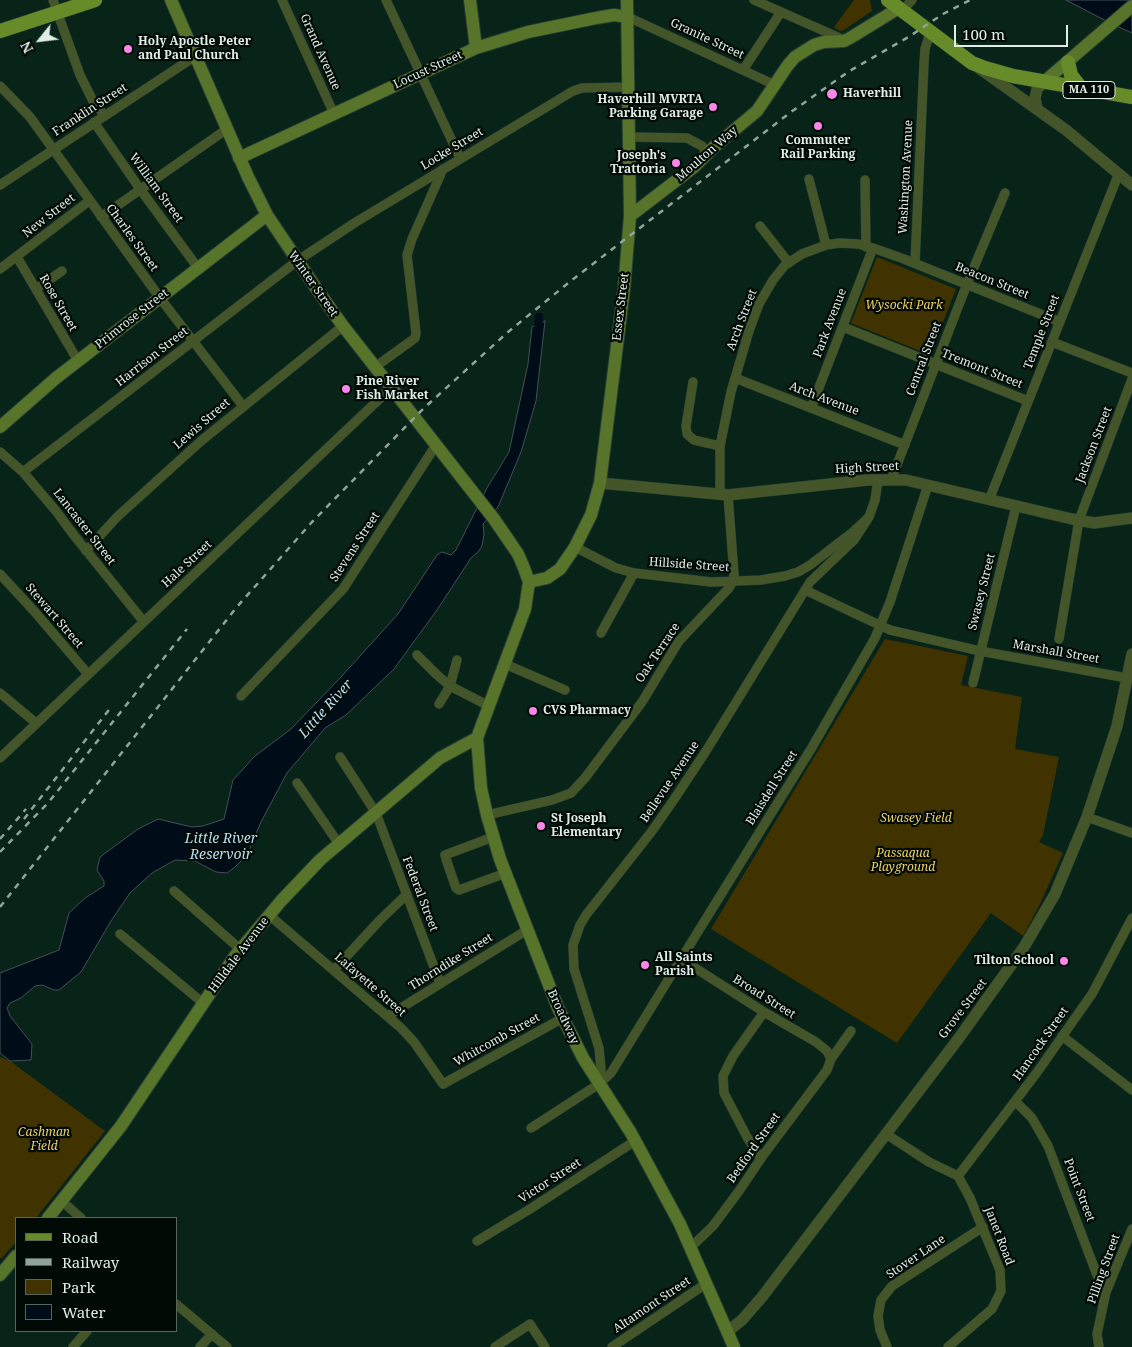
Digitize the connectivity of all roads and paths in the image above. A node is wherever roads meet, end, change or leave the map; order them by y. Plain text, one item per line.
1 (95, 0) edge
2 (171, 0) edge
3 (282, 0) edge
4 (386, 0) edge
5 (470, 0) edge
6 (627, 0) edge
7 (754, 0) edge
8 (912, 0) edge
9 (55, 6) edge
10 (1132, 6) edge
11 (896, 7) edge
12 (781, 12) junction
13 (628, 17) junction
14 (0, 31) edge
15 (930, 32) junction
16 (844, 40) junction
17 (476, 48) junction
18 (194, 57) junction
19 (1068, 62) junction
20 (972, 63) junction
21 (743, 70) junction
22 (420, 74) junction
23 (1045, 82) junction
24 (775, 85) junction
25 (0, 86) edge
26 (629, 87) junction
27 (1081, 88) junction
28 (1132, 97) edge
29 (1037, 109) junction
30 (334, 114) junction
31 (104, 115) junction
32 (94, 122) junction
33 (227, 129) junction
34 (630, 136) junction
35 (53, 149) junction
36 (708, 153) junction
37 (239, 158) junction
38 (460, 158) junction
39 (443, 169) junction
40 (1118, 173) junction
41 (809, 179) dead end
42 (865, 180) dead end
43 (0, 185) edge
44 (1132, 186) edge
45 (140, 189) junction
46 (1005, 192) dead end
47 (90, 201) junction
48 (266, 215) junction
49 (630, 216) junction
50 (101, 217) junction
51 (760, 226) dead end
52 (826, 246) junction
53 (870, 248) junction
54 (17, 257) junction
55 (297, 262) junction
56 (788, 263) junction
57 (915, 263) junction
58 (198, 268) junction
59 (0, 269) edge
60 (62, 271) dead end
61 (967, 284) junction
62 (36, 289) junction
63 (160, 298) junction
64 (1060, 322) junction
65 (344, 326) junction
66 (842, 327) junction
67 (193, 341) junction
68 (1052, 342) junction
69 (78, 361) junction
70 (936, 364) junction
71 (375, 367) junction
72 (1132, 373) edge
73 (735, 378) junction
74 (1132, 379) edge
75 (693, 382) dead end
76 (391, 388) junction
77 (1028, 401) junction
78 (243, 406) junction
79 (811, 408) junction
80 (1, 422) edge
81 (905, 444) junction
82 (436, 445) junction
83 (720, 446) junction
84 (0, 452) edge
85 (22, 472) junction
86 (878, 480) junction
87 (892, 480) junction
88 (600, 483) junction
89 (928, 485) junction
90 (724, 495) junction
91 (989, 500) junction
92 (1016, 506) junction
93 (869, 517) junction
94 (1132, 518) edge
95 (1079, 520) junction
96 (575, 547) junction
97 (86, 551) junction
98 (634, 573) junction
99 (0, 574) edge
100 (733, 581) junction
101 (530, 582) junction
102 (805, 590) junction
103 (144, 622) junction
104 (881, 625) junction
105 (601, 633) dead end
106 (1059, 639) dead end
107 (980, 651) junction
108 (1132, 654) edge
109 (417, 655) dead end
110 (457, 660) dead end
111 (505, 664) junction
112 (88, 674) junction
113 (1127, 678) junction
114 (973, 683) dead end
115 (450, 686) junction
116 (565, 690) dead end
117 (0, 693) edge
118 (241, 696) dead end
119 (439, 704) dead end
120 (489, 706) junction
121 (36, 723) junction
122 (477, 738) junction
123 (340, 757) dead end
124 (0, 758) edge
125 (297, 783) dead end
126 (376, 813) junction
127 (486, 815) junction
128 (1087, 817) junction
129 (1132, 832) edge
130 (493, 837) junction
131 (339, 844) junction
132 (506, 873) junction
133 (174, 891) dead end
134 (406, 895) junction
135 (269, 915) junction
136 (1132, 918) edge
137 (527, 930) junction
138 (120, 934) dead end
139 (240, 949) junction
140 (681, 959) junction
141 (334, 970) junction
142 (440, 983) junction
143 (203, 1003) junction
144 (764, 1012) junction
145 (388, 1016) junction
146 (563, 1018) junction
147 (851, 1031) dead end
148 (1062, 1036) junction
149 (831, 1059) junction
150 (443, 1084) joint
151 (599, 1084) junction
152 (1132, 1090) edge
153 (1016, 1101) junction
154 (531, 1128) dead end
155 (886, 1134) junction
156 (635, 1141) junction
157 (761, 1159) junction
158 (958, 1176) junction
159 (63, 1202) junction
160 (49, 1217) edge
161 (80, 1217) edge
162 (983, 1227) junction
163 (1132, 1229) edge
164 (477, 1241) dead end
165 (691, 1247) junction
166 (15, 1257) edge
167 (0, 1275) edge
168 (707, 1284) junction
169 (1105, 1296) junction
170 (178, 1306) edge
171 (86, 1332) edge
172 (728, 1332) junction
173 (212, 1334) junction
174 (73, 1347) edge
175 (200, 1347) edge
176 (227, 1347) edge
177 (495, 1347) edge
178 (544, 1347) edge
179 (612, 1347) edge
180 (734, 1347) edge
181 (887, 1347) edge
182 (948, 1347) edge
183 (1099, 1347) edge

1 - 9 main road
2 - 18 main road, Winter Street
3 - 30 street, Grand Avenue
4 - 22 street
5 - 17 main road
6 - 13 main road, Essex Street
7 - 12 street
8 - 11 street
9 - 14 main road
9 - 31 street
10 - 19 main road
11 - 15 main road, MA 110
11 - 16 main road
12 - 16 street
12 - 21 street
13 - 17 main road, Locust Street
13 - 21 street, Granite Street
13 - 26 main road, Essex Street
15 - 20 main road, MA 110
15 - 57 street, Washington Avenue
16 - 24 main road, Moulton Way
17 - 22 main road, Locust Street
18 - 31 street, Franklin Street
18 - 33 main road, Winter Street
19 - 23 main road
19 - 27 main road
20 - 23 main road, MA 110
20 - 29 street
21 - 24 street, Granite Street
22 - 30 main road, Locust Street
22 - 38 street
23 - 27 main road, MA 110
23 - 29 street
24 - 36 main road, Moulton Way
25 - 35 street, Charles Street
26 - 34 main road, Essex Street
26 - 38 street, Locke Street
27 - 28 main road, MA 110
29 - 40 street
30 - 37 main road, Locust Street
31 - 32 street, Franklin Street
32 - 35 street, Franklin Street
32 - 45 street, William Street
33 - 37 main road, Winter Street
33 - 45 street
34 - 36 street
34 - 49 main road, Essex Street
35 - 43 street, Franklin Street
35 - 47 street, Charles Street
36 - 49 main road, Moulton Way
37 - 48 main road, Winter Street
38 - 39 street, Locke Street
39 - 55 street, Locke Street
39 - 71 street
40 - 44 street
40 - 64 street, Temple Street
41 - 52 street
42 - 53 street
45 - 50 street
45 - 58 street, William Street
46 - 61 street, Central Street
47 - 50 street, Charles Street
47 - 54 street, New Street
48 - 55 main road, Winter Street
48 - 58 main road, Primrose Street
49 - 88 main road, Essex Street
50 - 63 street, Charles Street
51 - 56 street
52 - 53 street, Arch Street
52 - 56 street, Arch Street
53 - 57 street, Arch Street
53 - 66 street, Park Avenue
54 - 59 street, New Street
54 - 62 street, Rose Street
55 - 65 main road, Winter Street
55 - 67 street, Harrison Street
56 - 73 street, Arch Street
57 - 61 street, Beacon Street
58 - 63 main road, Primrose Street
60 - 62 street
61 - 64 street, Beacon Street
61 - 70 street, Central Street
62 - 69 street, Rose Street
63 - 67 street, Charles Street
63 - 69 main road, Primrose Street
64 - 68 street, Temple Street
65 - 71 main road, Winter Street
65 - 78 street, Lewis Street
66 - 70 street, Tremont Street
66 - 79 street, Park Avenue
67 - 78 street, Charles Street
67 - 85 street, Harrison Street
68 - 72 street
68 - 77 street, Temple Street
69 - 80 main road, Primrose Street
70 - 77 street, Tremont Street
70 - 81 street, Central Street
71 - 76 main road, Winter Street
73 - 79 street, Arch Avenue
73 - 83 street, Arch Street
74 - 95 street, Jackson Street
75 - 83 street
76 - 82 main road, Winter Street
76 - 103 street, Hale Street
77 - 91 street, Temple Street
78 - 97 street, Lewis Street
79 - 81 street, Arch Avenue
81 - 87 street, Central Street
82 - 101 main road, Winter Street
82 - 118 street, Stevens Street
83 - 90 street, Arch Street
84 - 85 street, Lancaster Street
85 - 97 street, Lancaster Street
86 - 87 street, High Street
86 - 90 street, High Street
86 - 93 street
87 - 89 street, High Street
88 - 90 street, High Street
88 - 96 main road, Essex Street
89 - 91 street, High Street
89 - 104 street, Blaisdell Street
90 - 100 street, Arch Street
91 - 92 street, High Street
92 - 95 street, High Street
92 - 107 street, Swasey Street
93 - 100 street, Hillside Street
93 - 102 street, Bellevue Avenue
94 - 95 street, High Street
95 - 106 street, Jackson Street
96 - 98 street, Hillside Street
96 - 101 main road, Essex Street
97 - 103 street, Lancaster Street
98 - 100 street, Hillside Street
98 - 105 street
99 - 112 street, Stewart Street
100 - 127 street, Oak Terrace
101 - 111 main road, Broadway
102 - 104 street
102 - 151 street, Bellevue Avenue
103 - 112 street, Hale Street
104 - 107 street, Marshall Street
104 - 140 street, Blaisdell Street
107 - 113 street, Marshall Street
107 - 114 street, Swasey Street
108 - 113 street, Grove Street
109 - 115 street
110 - 115 street
111 - 116 street
111 - 120 main road, Broadway
112 - 121 street, Hale Street
113 - 128 street, Grove Street
115 - 119 street
115 - 120 street
117 - 121 street
120 - 122 main road, Broadway
121 - 124 street, Hale Street
122 - 126 main road, Hilldale Avenue
122 - 127 main road, Broadway
123 - 126 street, Federal Street
125 - 131 street
126 - 131 main road, Hilldale Avenue
126 - 134 street, Federal Street
127 - 130 main road, Broadway
128 - 129 street
128 - 155 street, Grove Street
130 - 132 main road, Broadway
130 - 132 street
131 - 135 main road, Hilldale Avenue
132 - 137 main road, Broadway
133 - 139 street
134 - 141 street
134 - 142 street, Federal Street
135 - 139 main road, Hilldale Avenue
135 - 141 street, Lafayette Street
136 - 148 street, Hancock Street
137 - 142 street, Thorndike Street
137 - 146 main road, Broadway
138 - 143 street
139 - 143 main road, Hilldale Avenue
140 - 144 street, Broad Street
140 - 151 street, Blaisdell Street
141 - 145 street, Lafayette Street
142 - 145 street, Thorndike Street
143 - 159 main road, Hilldale Avenue
144 - 149 street, Broad Street
144 - 157 street
145 - 150 street, Lafayette Street
146 - 150 street, Whitcomb Street
146 - 151 main road, Broadway
147 - 149 street, Bedford Street
148 - 152 street
148 - 153 street, Hancock Street
149 - 157 street, Bedford Street
151 - 154 street, Blaisdell Street
151 - 156 main road, Broadway
153 - 158 street, Hancock Street
153 - 169 street, Point Street
155 - 158 street
155 - 172 street, Grove Street
156 - 164 street, Victor Street
156 - 165 main road, Broadway
157 - 165 street, Bedford Street
158 - 162 street, Janet Road
159 - 160 main road, Hilldale Avenue
159 - 161 street
162 - 181 street, Stover Lane
162 - 182 street, Janet Road
163 - 169 street, Pilling Street
165 - 168 main road, Broadway
166 - 167 main road
168 - 172 main road, Broadway
168 - 179 street, Altamont Street
169 - 183 street, Pilling Street
170 - 173 street
171 - 174 street
172 - 180 main road, Broadway
173 - 175 street
173 - 176 street
177 - 178 street

